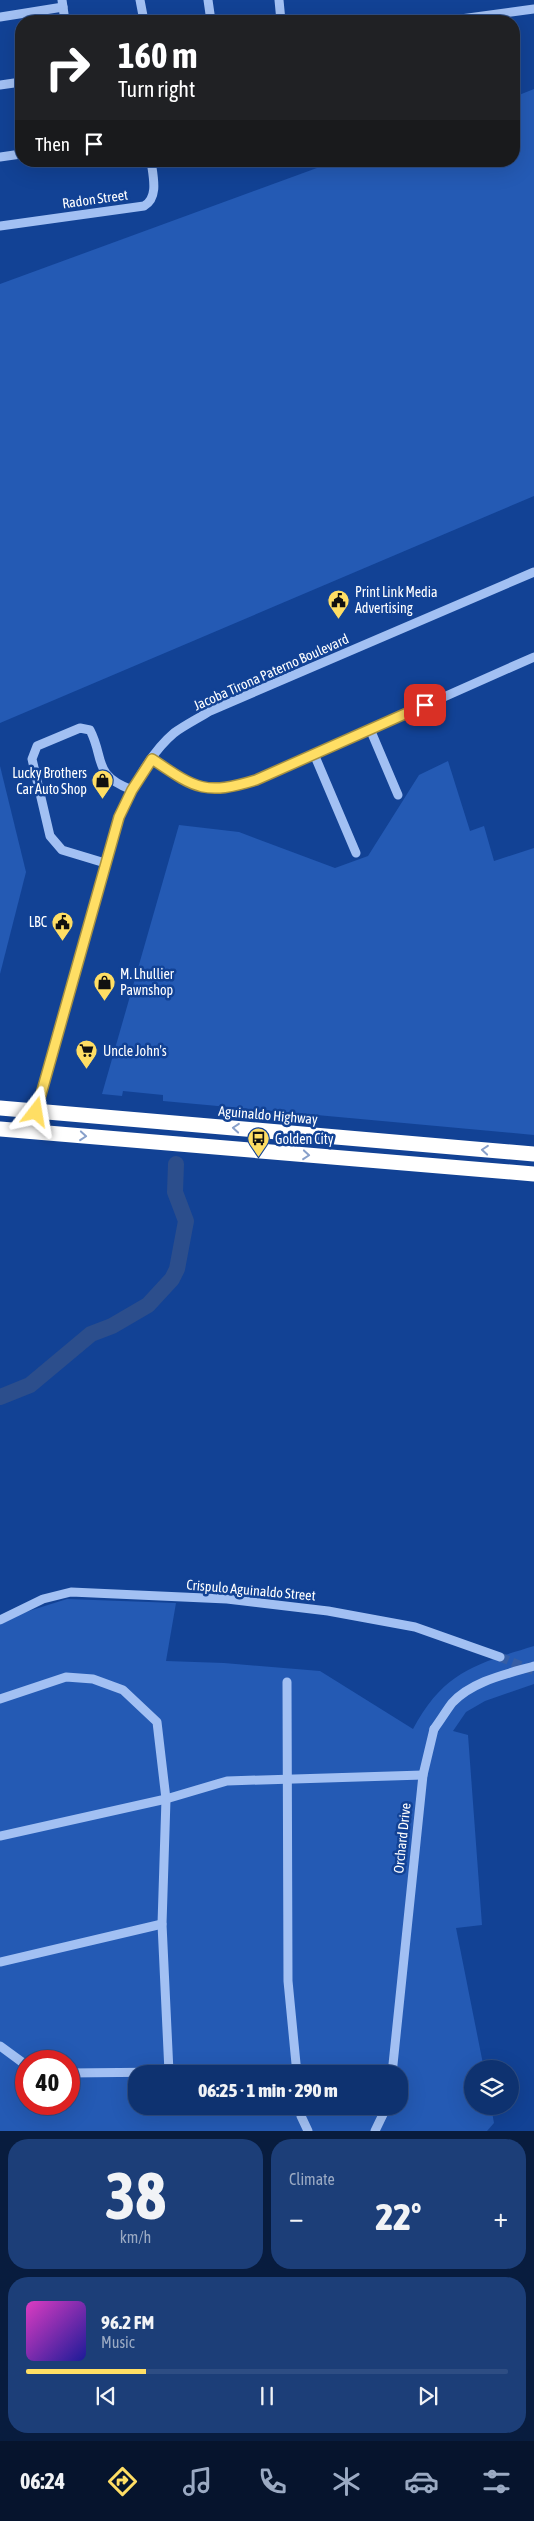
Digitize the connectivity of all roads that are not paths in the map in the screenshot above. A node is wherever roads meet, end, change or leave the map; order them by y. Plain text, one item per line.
1 (140, 0) edge
2 (208, 0) edge
3 (279, 0) edge
4 (63, 4) edge
5 (534, 9) edge
6 (143, 15) edge
7 (211, 15) edge
8 (280, 15) edge
9 (513, 15) edge
10 (0, 17) edge
11 (15, 83) edge
12 (0, 85) edge
13 (15, 155) edge
14 (0, 157) edge
15 (151, 167) edge
16 (0, 226) edge
17 (534, 572) edge
18 (534, 657) edge
19 (370, 729) junction
20 (314, 754) junction
21 (152, 759) junction
22 (132, 790) junction
23 (398, 795) dead end
24 (356, 852) dead end
25 (104, 863) junction
26 (0, 1108) edge
27 (36, 1112) junction
28 (0, 1129) edge
29 (534, 1154) edge
30 (534, 1174) edge
31 (0, 1620) edge
32 (500, 1657) tunnel mouth
33 (534, 1666) edge
34 (287, 1682) dead end
35 (0, 1699) edge
36 (423, 1775) junction
37 (287, 1780) junction
38 (166, 1799) junction
39 (0, 1836) edge
40 (162, 1924) junction
41 (0, 1962) edge
42 (0, 2046) edge
43 (15, 2057) edge
44 (296, 2065) edge
45 (393, 2065) edge
46 (80, 2073) edge
47 (301, 2115) edge
48 (385, 2115) edge
49 (308, 2131) edge
50 (375, 2131) edge

1 - 6 street
2 - 7 street
3 - 8 street
4 - 10 street
5 - 9 street
11 - 12 street
13 - 14 street
15 - 16 street, Radon Street
17 - 21 street, Jacoba Tirona Paterno Boulevard
18 - 19 street
19 - 20 street
19 - 23 street
20 - 21 street
20 - 24 street
21 - 22 street, Jacoba Tirona Paterno Boulevard
22 - 25 street, Jacoba Tirona Paterno Boulevard
22 - 25 street
25 - 27 street, Jacoba Tirona Paterno Boulevard
26 - 27 highway, Aguinaldo Highway
29 -> 27 highway, Aguinaldo Highway
28 -> 30 highway
31 - 32 street, Crispulo Aguinaldo Street
33 - 36 street, Orchard Drive, bridge
34 - 37 street
35 - 38 street
36 - 37 street
36 - 45 street, Orchard Drive
37 - 38 street
37 - 44 street
38 - 39 street
38 - 40 street
40 - 41 street
40 - 46 street
42 - 43 street
47 - 49 street
48 - 50 street

